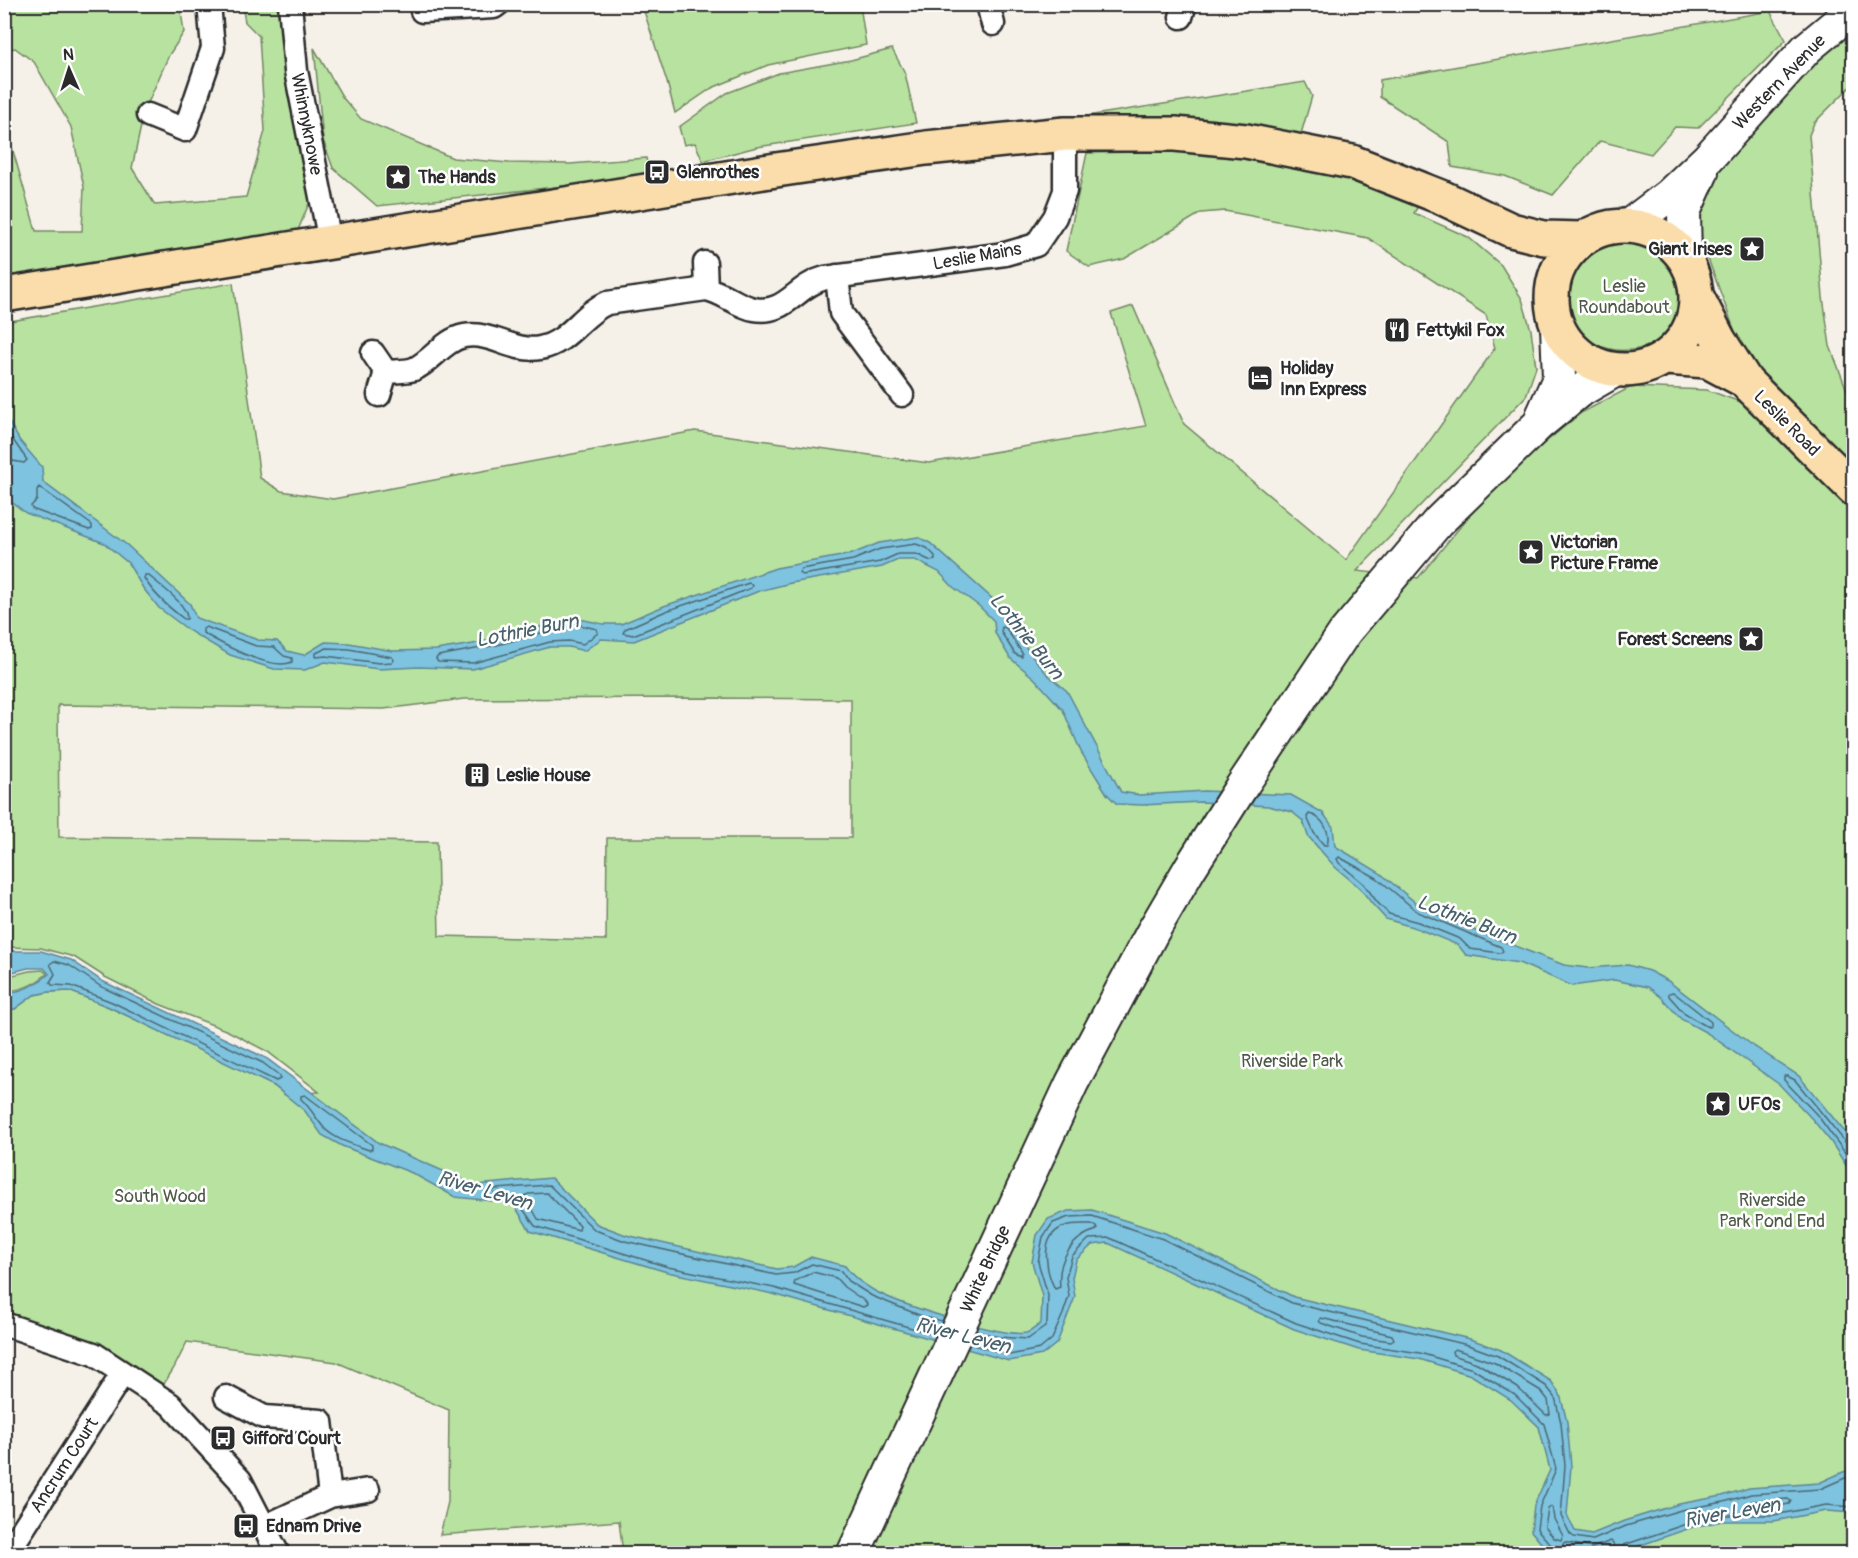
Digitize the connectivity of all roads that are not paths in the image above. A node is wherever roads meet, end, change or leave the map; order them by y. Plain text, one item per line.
1 (209, 4) edge
2 (290, 4) edge
3 (498, 4) edge
4 (1854, 9) edge
5 (422, 10) dead end
6 (148, 115) dead end
7 (1065, 134) junction
8 (1708, 158) junction
9 (1628, 226) junction
10 (1511, 230) junction
11 (1581, 239) junction
12 (330, 242) junction
13 (1685, 259) junction
14 (705, 263) dead end
15 (837, 276) junction
16 (706, 289) junction
17 (4, 295) edge
18 (1697, 297) junction
19 (1554, 310) junction
20 (373, 353) dead end
21 (1666, 358) junction
22 (1616, 370) junction
23 (386, 372) junction
24 (1746, 382) junction
25 (379, 395) dead end
26 (902, 395) dead end
27 (1538, 425) junction
28 (1854, 489) edge
29 (4, 1324) edge
30 (123, 1373) junction
31 (226, 1397) dead end
32 (368, 1490) dead end
33 (330, 1496) junction
34 (264, 1527) junction
35 (18, 1554) edge
36 (278, 1554) edge
37 (853, 1554) edge

1 - 6 street
2 - 12 street, Whinnyknowe
3 - 5 street
4 - 8 main road, Western Avenue
7 - 10 main road
7 - 12 main road
7 - 15 street, Leslie Mains
8 - 9 main road
8 - 13 main road
9 - 11 main road
9 - 13 main road
10 - 11 main road
10 - 19 main road
11 - 19 main road
12 - 17 main road
13 - 18 main road
14 - 16 street
15 - 16 street, Leslie Mains
15 - 26 street
16 - 23 street, Leslie Mains
18 - 21 main road
18 - 24 main road
19 - 22 main road
19 - 27 main road
20 - 23 street
21 - 22 main road
21 - 24 main road
22 - 27 main road, White Bridge
23 - 25 street
24 - 28 main road, Leslie Road
27 - 37 main road, White Bridge
29 - 30 street
30 - 34 street
30 - 35 street, Ancrum Court
31 - 33 street
32 - 33 street
33 - 34 street
34 - 36 street

